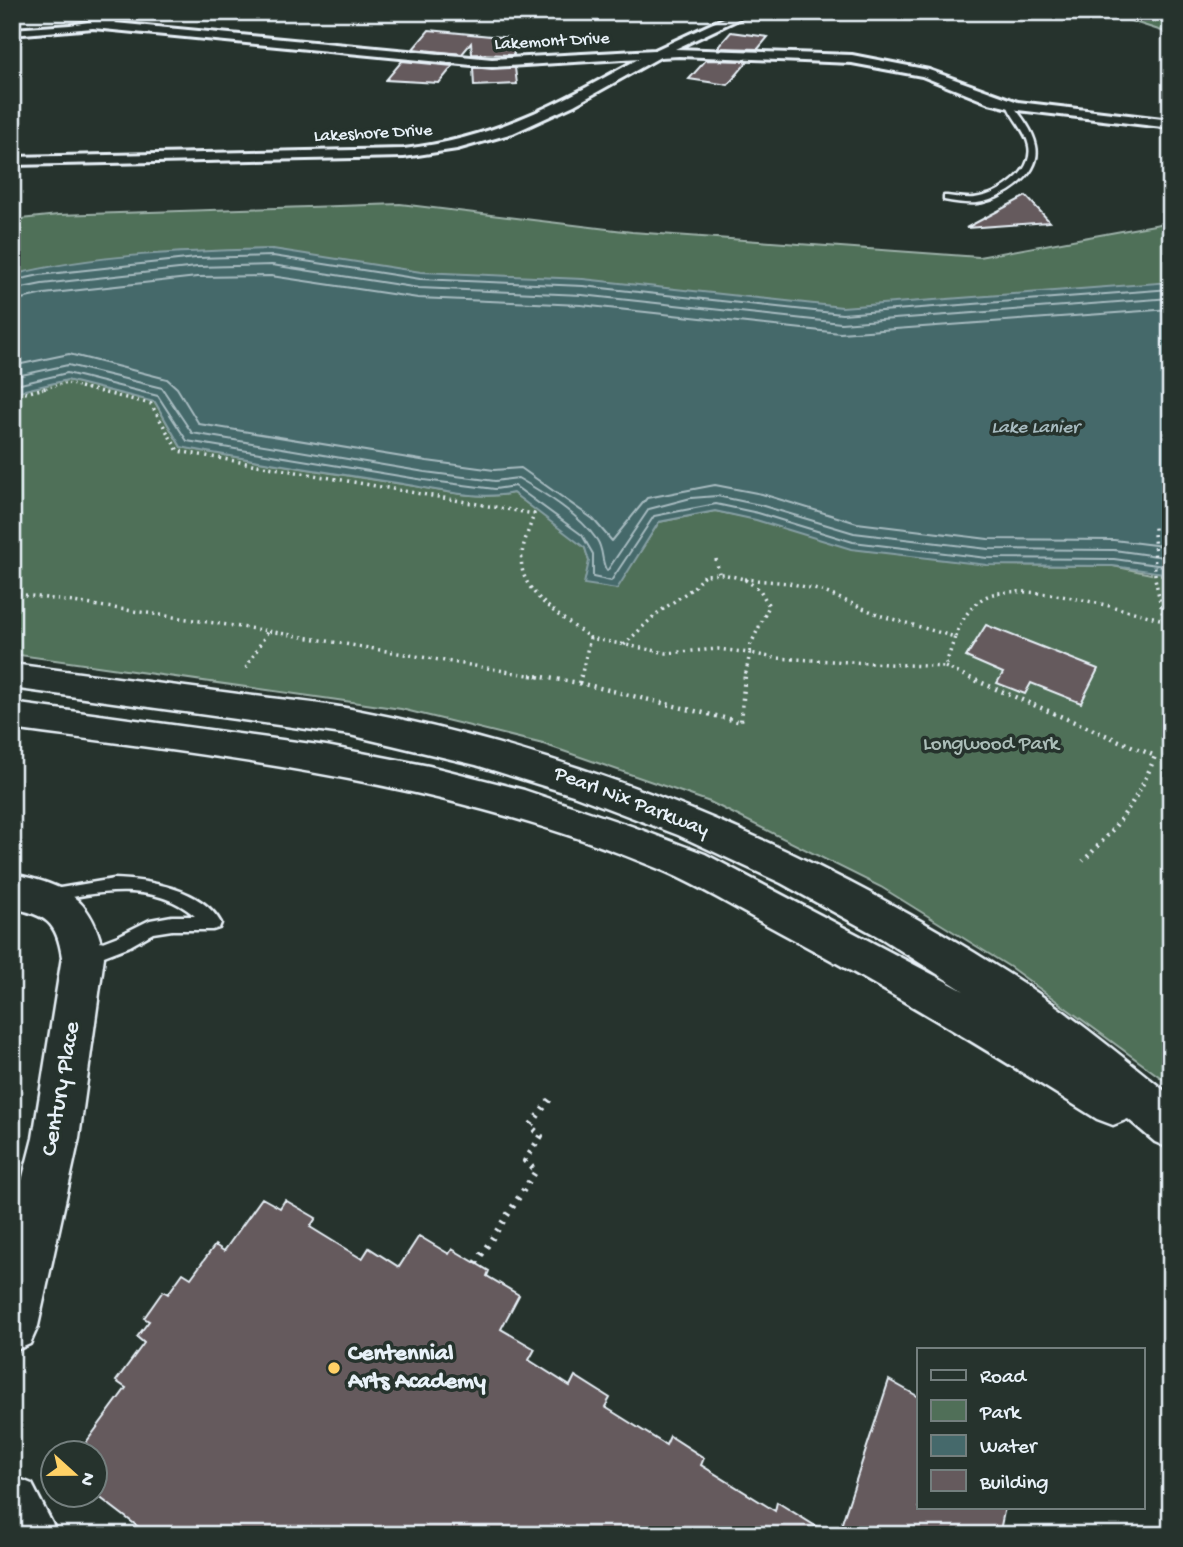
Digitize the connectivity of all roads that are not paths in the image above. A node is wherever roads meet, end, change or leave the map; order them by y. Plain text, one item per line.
1 (748, 12) edge
2 (134, 14) edge
3 (96, 25) junction
4 (12, 32) edge
5 (657, 53) junction
6 (1009, 104) junction
7 (1171, 124) edge
8 (12, 161) edge
9 (947, 198) dead end
10 (12, 676) edge
11 (12, 716) edge
12 (28, 894) edge
13 (83, 957) junction
14 (1171, 1126) edge
15 (1171, 1139) edge
16 (12, 1326) edge
17 (12, 1504) edge
18 (29, 1535) edge

1 - 5 street, Lakeshore Drive
2 - 3 street
3 - 4 street
3 - 5 street, Lakemont Drive
5 - 6 street, Lakemont Drive
5 - 8 street, Lakeshore Drive
6 - 7 street, Lakemont Drive
6 - 9 lane
10 - 14 street, Pearl Nix Parkway
11 - 15 street, Pearl Nix Parkway
12 - 13 street, Century Place
12 - 13 lane
13 - 16 street, Century Place
17 - 18 street

